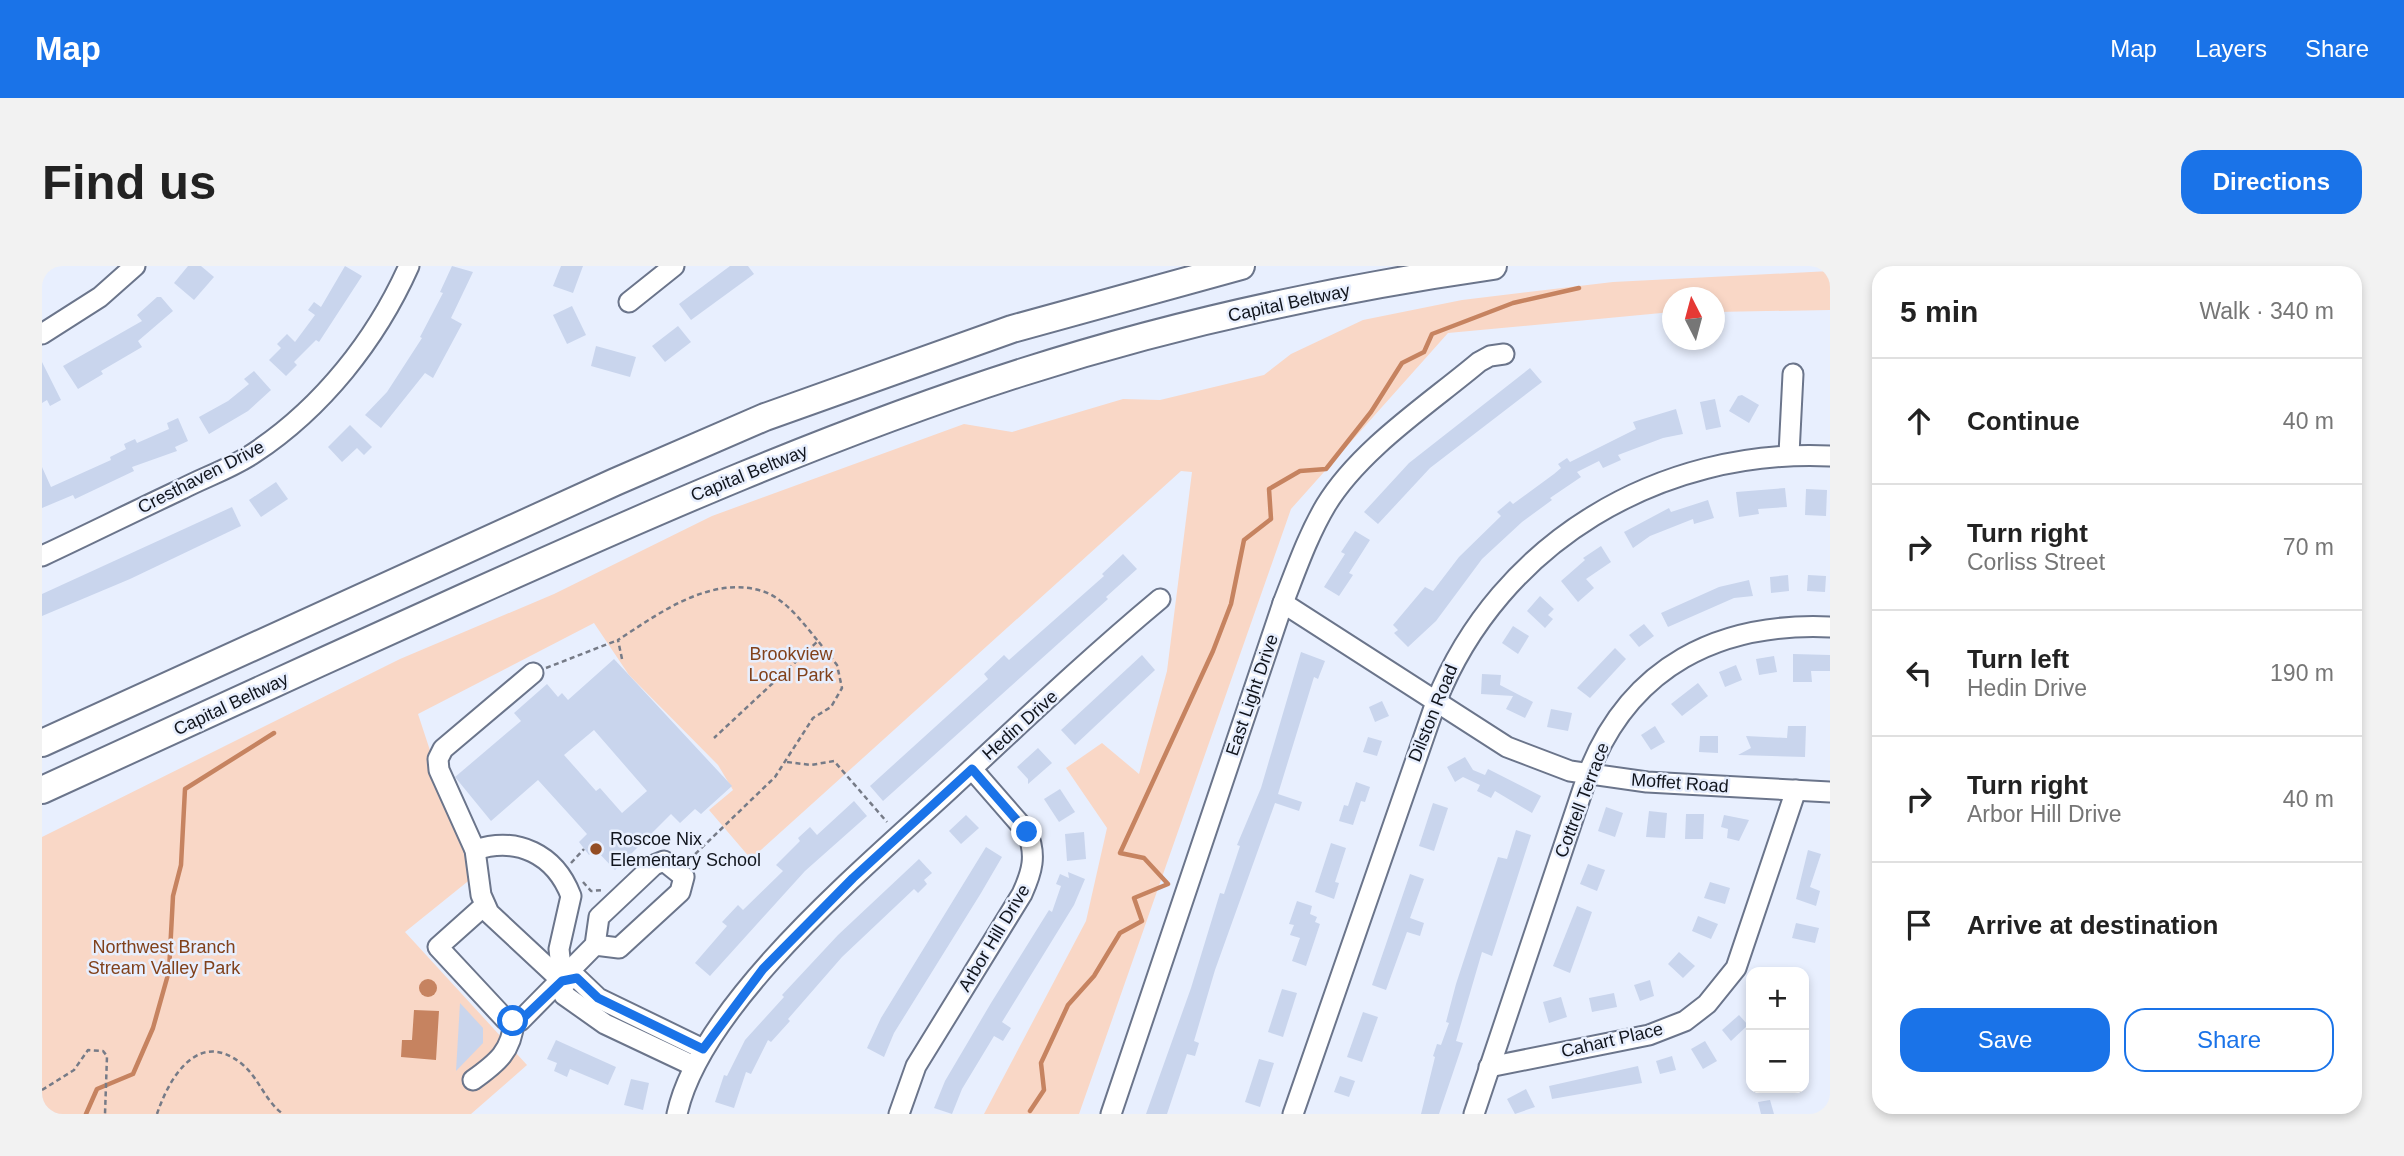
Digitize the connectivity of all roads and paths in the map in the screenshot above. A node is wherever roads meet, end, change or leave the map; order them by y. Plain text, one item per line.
1 (135, 266) edge
2 (409, 266) edge
3 (674, 266) edge
4 (1241, 266) edge
5 (1493, 266) edge
6 (629, 302) dead end
7 (42, 334) edge
8 (1504, 354) dead end
9 (1793, 374) dead end
10 (1789, 454) junction
11 (1830, 456) edge
12 (42, 556) edge
13 (1160, 599) dead end
14 (1283, 603) junction
15 (1830, 627) edge
16 (618, 640) junction
17 (818, 641) junction
18 (622, 659) dead end
19 (533, 673) joint
20 (1436, 702) junction
21 (714, 738) dead end
22 (42, 743) edge
23 (787, 762) junction
24 (972, 769) junction
25 (1588, 774) junction
26 (42, 790) edge
27 (1796, 790) junction
28 (1830, 792) edge
29 (887, 822) dead end
30 (584, 849) dead end
31 (475, 850) junction
32 (684, 864) dead end
33 (613, 890) dead end
34 (485, 905) junction
35 (595, 945) junction
36 (562, 981) junction
37 (513, 1021) junction
38 (699, 1058) junction
39 (1489, 1067) junction
40 (473, 1080) dead end
41 (42, 1090) edge
42 (105, 1114) edge
43 (157, 1114) edge
44 (283, 1114) edge
45 (677, 1114) edge
46 (898, 1114) edge
47 (1111, 1114) edge
48 (1293, 1114) edge
49 (1474, 1114) edge

1 - 7 street
2 - 12 street, Cresthaven Drive
3 - 6 street
4 - 22 highway
5 - 26 highway, Capital Beltway
8 - 14 street, East Light Drive
9 - 10 street
10 - 11 street, Dilston Road
10 - 20 street, Dilston Road
13 - 24 street, Hedin Drive
14 - 20 street, Moffet Road
14 - 47 street, East Light Drive
15 - 25 street, Cottrell Terrace
16 - 17 path
16 - 18 path
16 - 19 path
17 - 21 path
17 - 23 path
19 - 31 street
20 - 25 street, Moffet Road
20 - 48 street, Dilston Road
23 - 29 path
23 - 32 path
24 - 38 street, Hedin Drive
24 - 46 street, Arbor Hill Drive
25 - 27 street, Moffet Road
25 - 39 street, Cottrell Terrace
27 - 28 street, Moffet Road
27 - 39 street, Cahart Place
30 - 33 path
31 - 34 street
31 - 36 street
34 - 36 street
34 - 37 street
35 - 35 street
35 - 36 street
36 - 37 street
36 - 38 street
37 - 40 street
38 - 45 street, Hedin Drive
39 - 49 street, Cottrell Terrace
41 - 42 path
43 - 44 path

